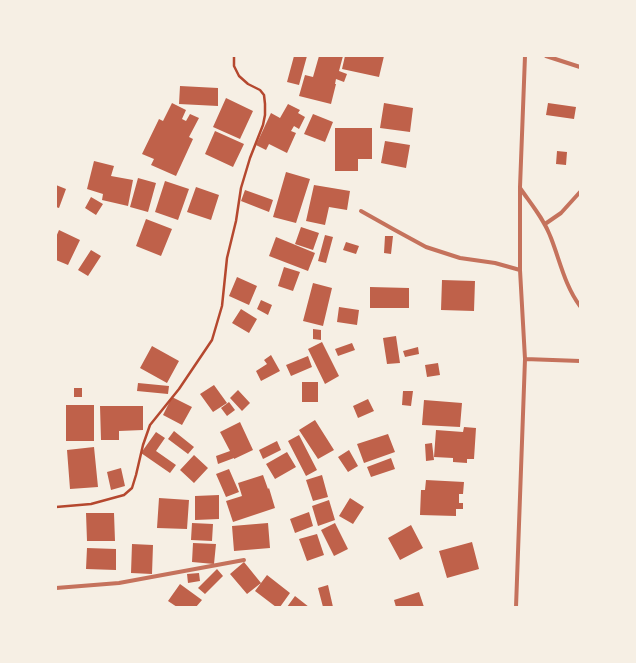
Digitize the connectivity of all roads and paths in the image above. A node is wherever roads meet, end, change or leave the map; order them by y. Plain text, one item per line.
1 (234, 56) edge
2 (525, 56) edge
3 (546, 56) edge
4 (580, 67) edge
5 (520, 187) junction
6 (580, 192) edge
7 (361, 211) dead end
8 (545, 224) junction
9 (520, 270) junction
10 (580, 306) edge
11 (525, 359) junction
12 (580, 361) edge
13 (56, 507) edge
14 (244, 560) dead end
15 (56, 588) edge
16 (516, 607) edge

1 - 13 path
2 - 5 street
3 - 4 street
5 - 8 street
5 - 9 street
6 - 8 street
7 - 9 street
8 - 10 street
9 - 11 street
11 - 12 street
11 - 16 street
14 - 15 street

